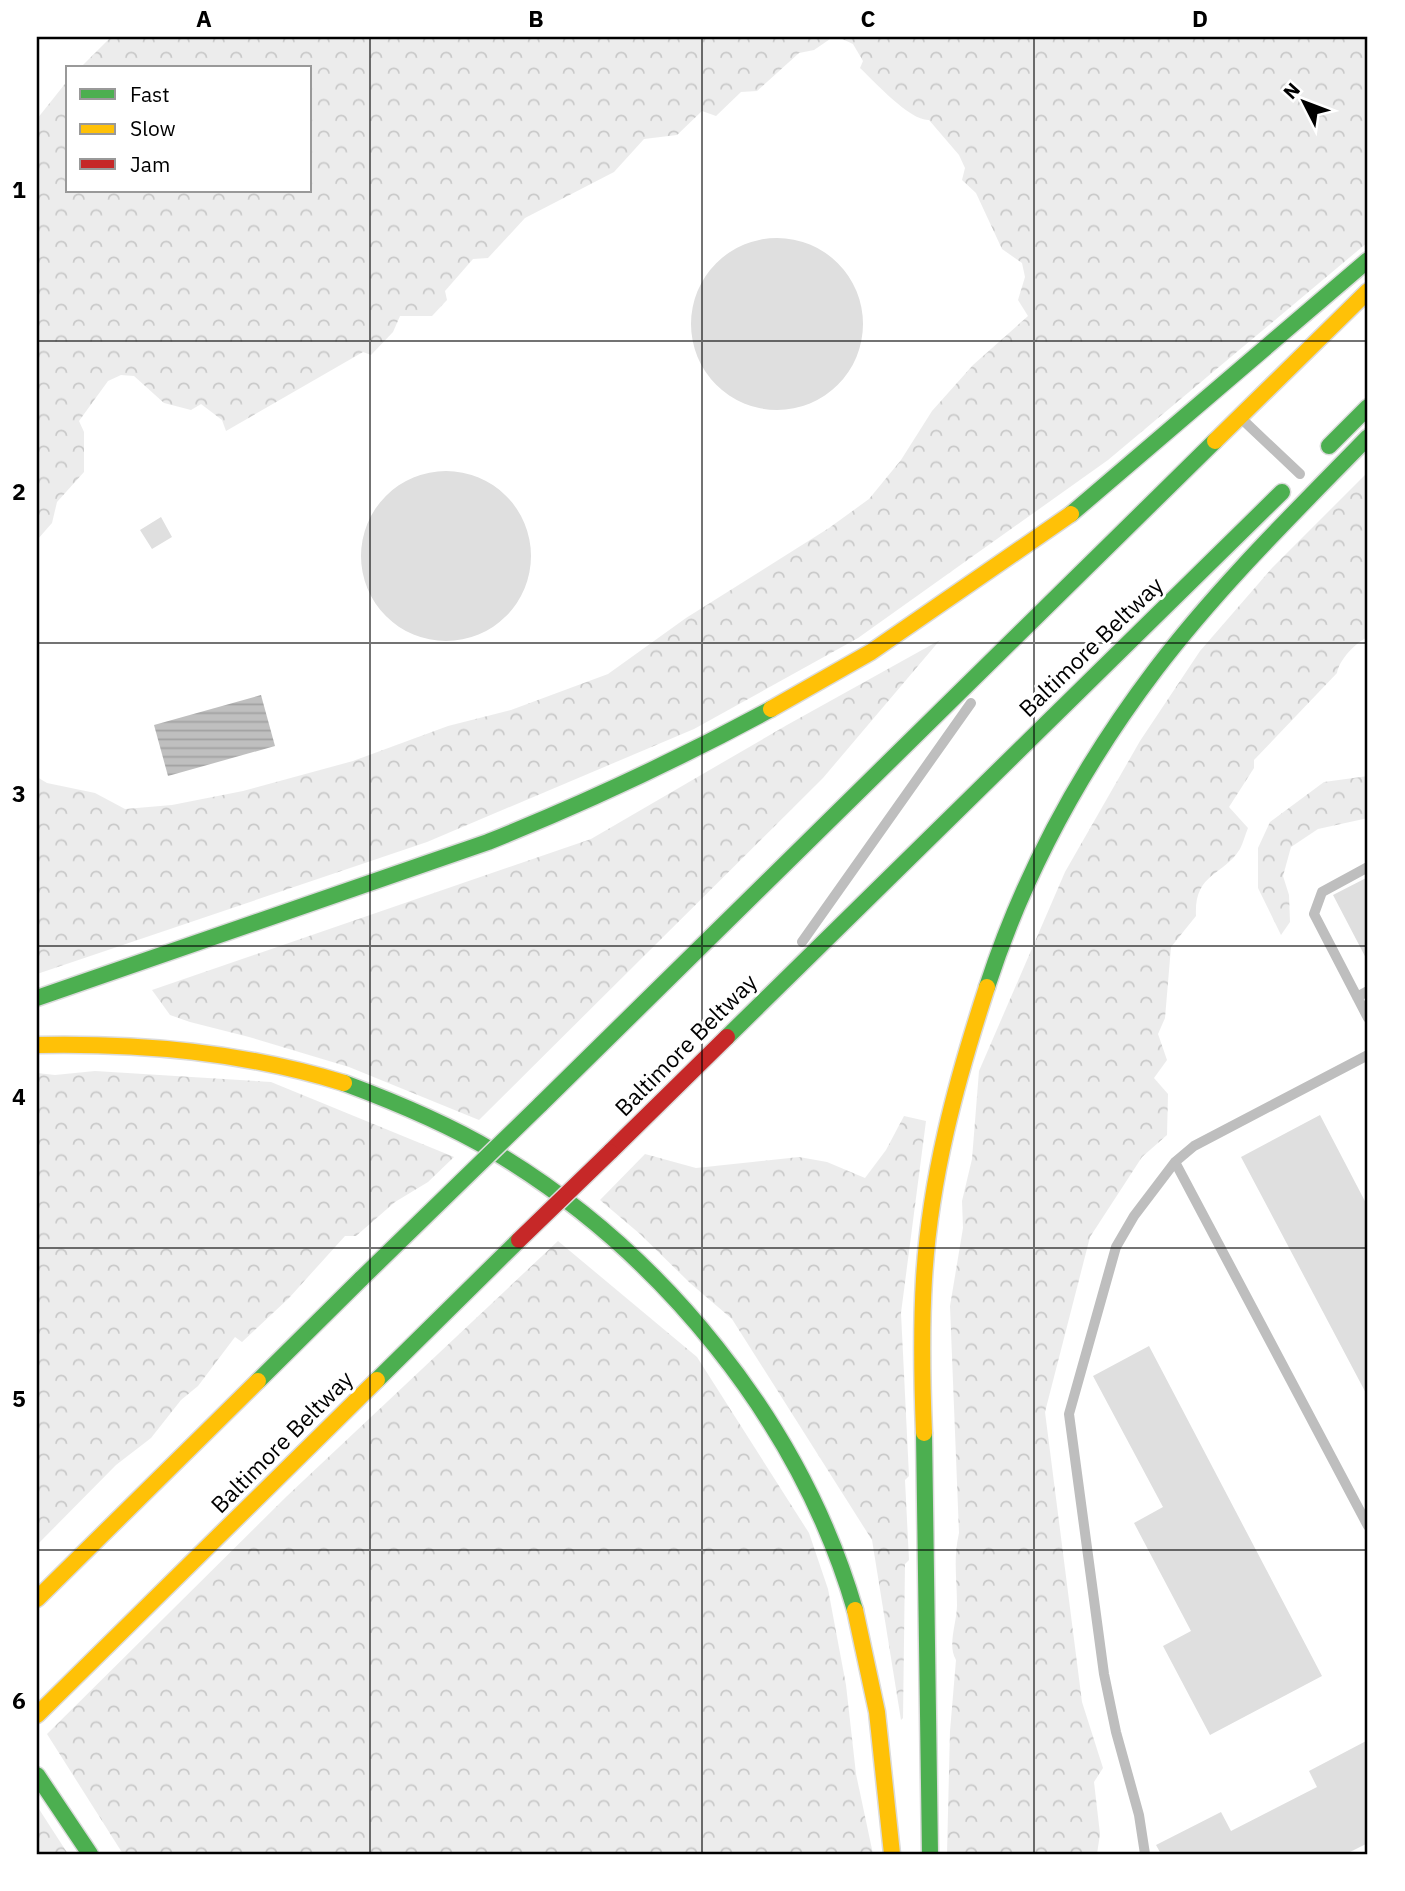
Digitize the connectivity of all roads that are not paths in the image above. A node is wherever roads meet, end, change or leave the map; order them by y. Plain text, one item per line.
1 (1368, 260) edge
2 (1368, 291) edge
3 (1368, 407) edge
4 (1240, 417) junction
5 (1368, 437) edge
6 (1310, 465) junction
7 (1021, 632) junction
8 (990, 677) dead end
9 (974, 699) dead end
10 (1368, 867) edge
11 (793, 955) dead end
12 (785, 966) dead end
13 (1368, 991) edge
14 (1357, 997) junction
15 (37, 998) edge
16 (753, 1011) junction
17 (1368, 1018) edge
18 (37, 1045) edge
19 (1368, 1055) edge
20 (1175, 1163) junction
21 (114, 1524) junction
22 (1368, 1526) edge
23 (37, 1589) edge
24 (37, 1599) edge
25 (37, 1715) edge
26 (37, 1775) edge
27 (90, 1854) edge
28 (892, 1854) edge
29 (930, 1854) edge
30 (1145, 1854) edge

1 - 15 highway
2 - 4 highway
3 - 6 highway, Baltimore Beltway
4 - 6 lane
4 - 7 highway
5 - 29 highway
6 - 16 highway, Baltimore Beltway
7 - 8 lane
7 - 21 highway, bridge
9 - 11 lane
10 - 14 lane
12 - 16 lane
13 - 14 lane
14 - 17 lane
16 - 25 highway, Baltimore Beltway, bridge
18 - 28 highway
19 - 20 lane
20 - 22 lane
20 - 30 lane
21 - 23 highway
21 - 24 highway
26 - 27 highway

